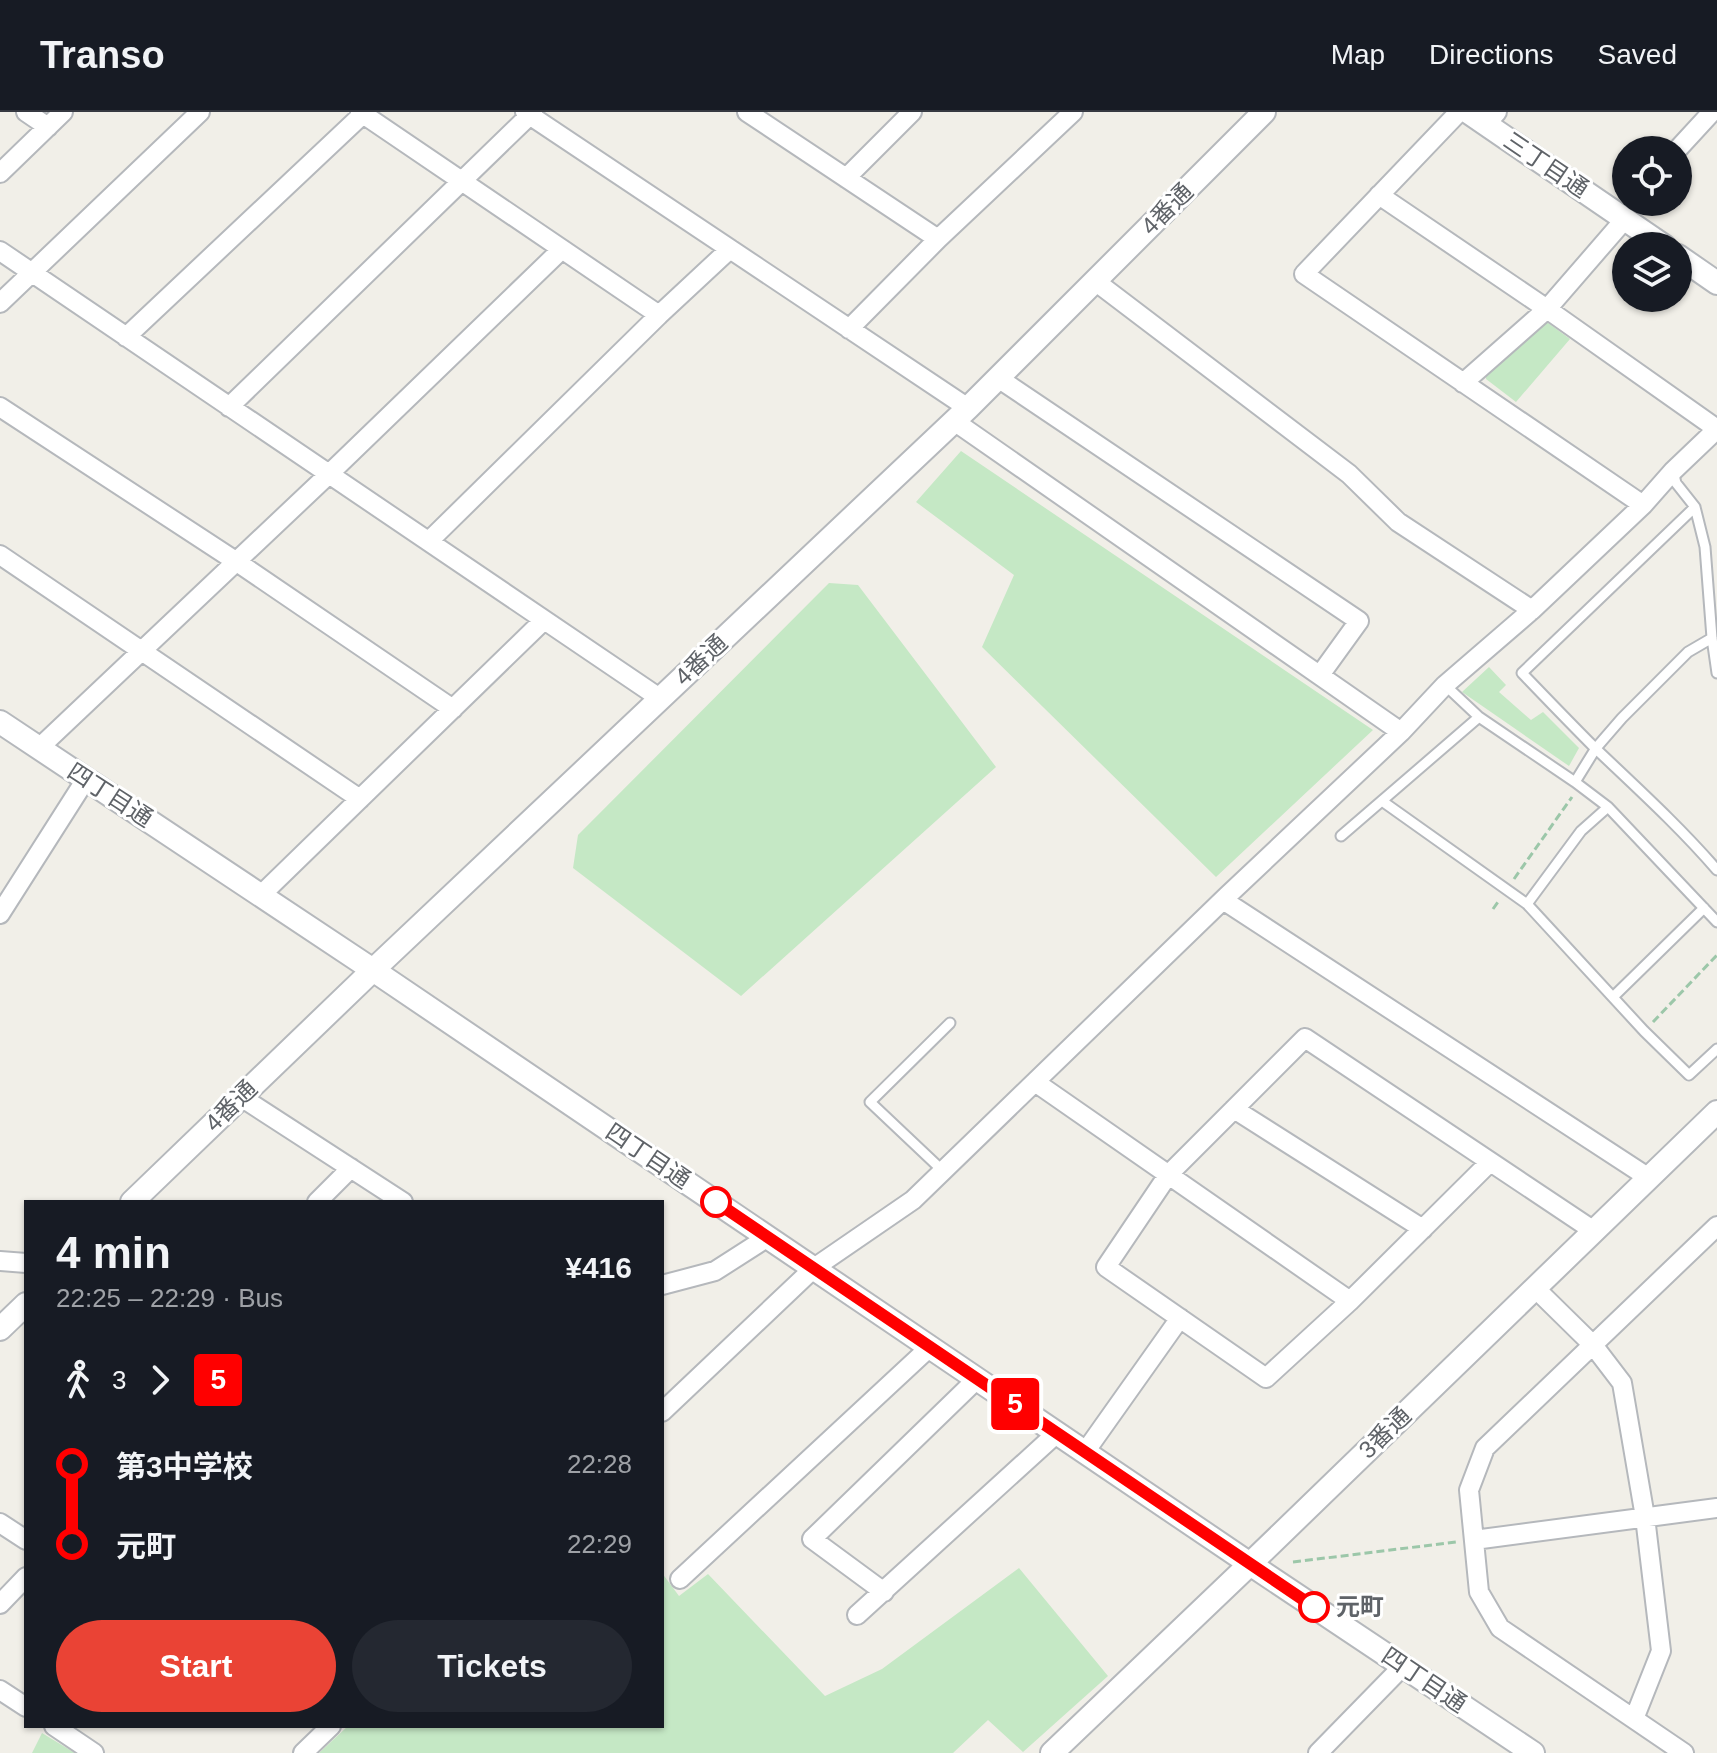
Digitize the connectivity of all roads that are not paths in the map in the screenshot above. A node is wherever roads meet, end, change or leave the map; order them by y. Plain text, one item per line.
1 (26, 112) edge
2 (63, 112) edge
3 (200, 112) edge
4 (747, 112) edge
5 (912, 112) edge
6 (1072, 112) edge
7 (1264, 112) edge
8 (1459, 112) edge
9 (362, 113) edge
10 (529, 113) edge
11 (1702, 115) edge
12 (1484, 116) edge
13 (48, 127) junction
14 (1687, 136) edge
15 (0, 173) edge
16 (846, 178) junction
17 (462, 181) junction
18 (1379, 195) junction
19 (1612, 203) edge
20 (1622, 216) edge
21 (1630, 216) edge
22 (1648, 232) edge
23 (938, 239) junction
24 (562, 249) junction
25 (730, 249) junction
26 (0, 251) edge
27 (1692, 266) edge
28 (31, 272) junction
29 (1095, 281) junction
30 (1717, 283) edge
31 (0, 303) edge
32 (1547, 309) junction
33 (659, 315) junction
34 (849, 329) junction
35 (126, 337) junction
36 (998, 378) junction
37 (1463, 383) junction
38 (0, 407) edge
39 (229, 407) junction
40 (961, 415) junction
41 (1717, 429) edge
42 (1673, 471) junction
43 (329, 474) junction
44 (1643, 505) junction
45 (1695, 507) junction
46 (429, 541) junction
47 (0, 555) edge
48 (237, 562) junction
49 (1532, 610) junction
50 (544, 620) junction
51 (1712, 638) junction
52 (143, 650) junction
53 (1717, 673) edge
54 (1320, 675) junction
55 (1445, 685) junction
56 (661, 699) junction
57 (453, 709) junction
58 (1479, 717) junction
59 (0, 722) edge
60 (1401, 732) junction
61 (39, 748) junction
62 (1596, 748) junction
63 (86, 779) junction
64 (1575, 782) junction
65 (360, 799) junction
66 (1382, 801) junction
67 (1608, 807) junction
68 (1341, 836) dead end
69 (1717, 870) edge
70 (6, 890) edge
71 (261, 895) junction
72 (1223, 900) junction
73 (1527, 904) junction
74 (1704, 908) junction
75 (0, 914) edge
76 (1717, 922) edge
77 (373, 970) junction
78 (1613, 997) junction
79 (950, 1023) dead end
80 (1717, 1049) edge
81 (1035, 1082) junction
82 (241, 1097) junction
83 (1234, 1109) junction
84 (1717, 1112) edge
85 (1490, 1162) junction
86 (351, 1168) junction
87 (943, 1171) junction
88 (1168, 1175) junction
89 (1649, 1178) junction
90 (134, 1200) edge
91 (319, 1200) edge
92 (400, 1200) edge
93 (1717, 1226) edge
94 (1423, 1229) junction
95 (1594, 1231) junction
96 (768, 1237) junction
97 (0, 1261) edge
98 (24, 1263) edge
99 (814, 1268) junction
100 (664, 1284) edge
101 (1535, 1288) junction
102 (1350, 1301) junction
103 (24, 1306) edge
104 (1180, 1318) junction
105 (0, 1329) edge
106 (1593, 1345) junction
107 (930, 1347) junction
108 (977, 1379) junction
109 (664, 1410) edge
110 (1057, 1433) junction
111 (1085, 1452) junction
112 (1717, 1508) edge
113 (1645, 1517) junction
114 (0, 1523) edge
115 (24, 1539) edge
116 (1474, 1540) junction
117 (1250, 1564) junction
118 (24, 1579) edge
119 (680, 1579) dead end
120 (884, 1592) junction
121 (0, 1604) edge
122 (857, 1615) dead end
123 (1403, 1666) junction
124 (0, 1690) edge
125 (24, 1706) edge
126 (1634, 1719) junction
127 (57, 1728) edge
128 (320, 1729) edge
129 (94, 1753) edge
130 (303, 1753) edge
131 (1052, 1753) edge
132 (1318, 1753) edge
133 (1533, 1753) edge
134 (1684, 1753) edge

1 - 13 street
2 - 13 street
3 - 28 street
4 - 16 street
5 - 16 street
6 - 23 street
7 - 29 street, 4番通
8 - 18 street
9 - 17 street
9 - 35 street
10 - 17 street
10 - 25 street
11 - 14 street
12 - 19 street, 三丁目通
13 - 15 street
16 - 23 street
17 - 24 street
17 - 39 street
18 - 32 street
18 - 37 street
20 - 32 street
21 - 22 street, 三丁目通
23 - 34 street
24 - 33 street
24 - 43 street
25 - 33 street
25 - 34 street
26 - 28 street
27 - 30 street
28 - 31 street
28 - 35 street
29 - 36 street, 4番通
29 - 49 street
32 - 37 street
32 - 41 street
33 - 46 street
34 - 40 street
35 - 39 street
36 - 40 street, 4番通
36 - 54 street
37 - 44 street
38 - 48 street
39 - 43 street
40 - 54 street
40 - 56 street, 4番通
41 - 42 street
42 - 44 street
42 - 45 lane
43 - 46 street
43 - 48 street
44 - 49 street
45 - 51 lane
45 - 62 lane
46 - 50 street
47 - 52 street
48 - 52 street
48 - 57 street
49 - 55 street
50 - 56 street
50 - 57 street
51 - 53 lane
51 - 62 lane
52 - 61 street
52 - 65 street
54 - 60 street
55 - 58 lane
55 - 60 street
56 - 77 street, 4番通
57 - 65 street
58 - 64 lane
58 - 66 lane
59 - 61 street, 四丁目通
60 - 72 street
61 - 63 street, 四丁目通
62 - 64 lane
62 - 69 lane
63 - 70 street
63 - 71 street, 四丁目通
64 - 67 lane
65 - 71 street
66 - 68 lane
66 - 73 lane
67 - 73 lane
67 - 74 lane
70 - 75 street
71 - 77 street, 四丁目通
72 - 81 street
72 - 89 street
73 - 78 lane
74 - 76 lane
74 - 78 lane
77 - 82 street, 4番通
77 - 96 street, 四丁目通
78 - 80 lane
79 - 87 lane
81 - 87 street
81 - 88 street
82 - 86 street
82 - 90 street, 4番通
83 - 85 street
83 - 88 street
83 - 94 street
84 - 89 street, 3番通
85 - 94 street
85 - 95 street
86 - 91 street
86 - 92 street
87 - 99 street
88 - 102 street
88 - 104 street
89 - 95 street, 3番通
93 - 106 street
94 - 102 street
95 - 101 street, 3番通
96 - 99 street, 四丁目通
96 - 100 street
97 - 98 street
99 - 107 street, 四丁目通
99 - 109 street
101 - 106 street
101 - 117 street, 3番通
102 - 104 street
103 - 105 street
104 - 111 street
106 - 113 street
106 - 116 street
107 - 108 street, 四丁目通
107 - 119 street
108 - 110 street, 四丁目通
108 - 120 street
110 - 111 street, 四丁目通
110 - 120 street
111 - 117 street, 四丁目通
112 - 113 street
113 - 116 street
113 - 126 street
114 - 115 street
116 - 126 street
117 - 123 street, 四丁目通
117 - 131 street, 3番通
118 - 121 street
120 - 122 street
123 - 132 street
123 - 133 street, 四丁目通
124 - 125 street
126 - 134 street
127 - 129 street
128 - 130 street

